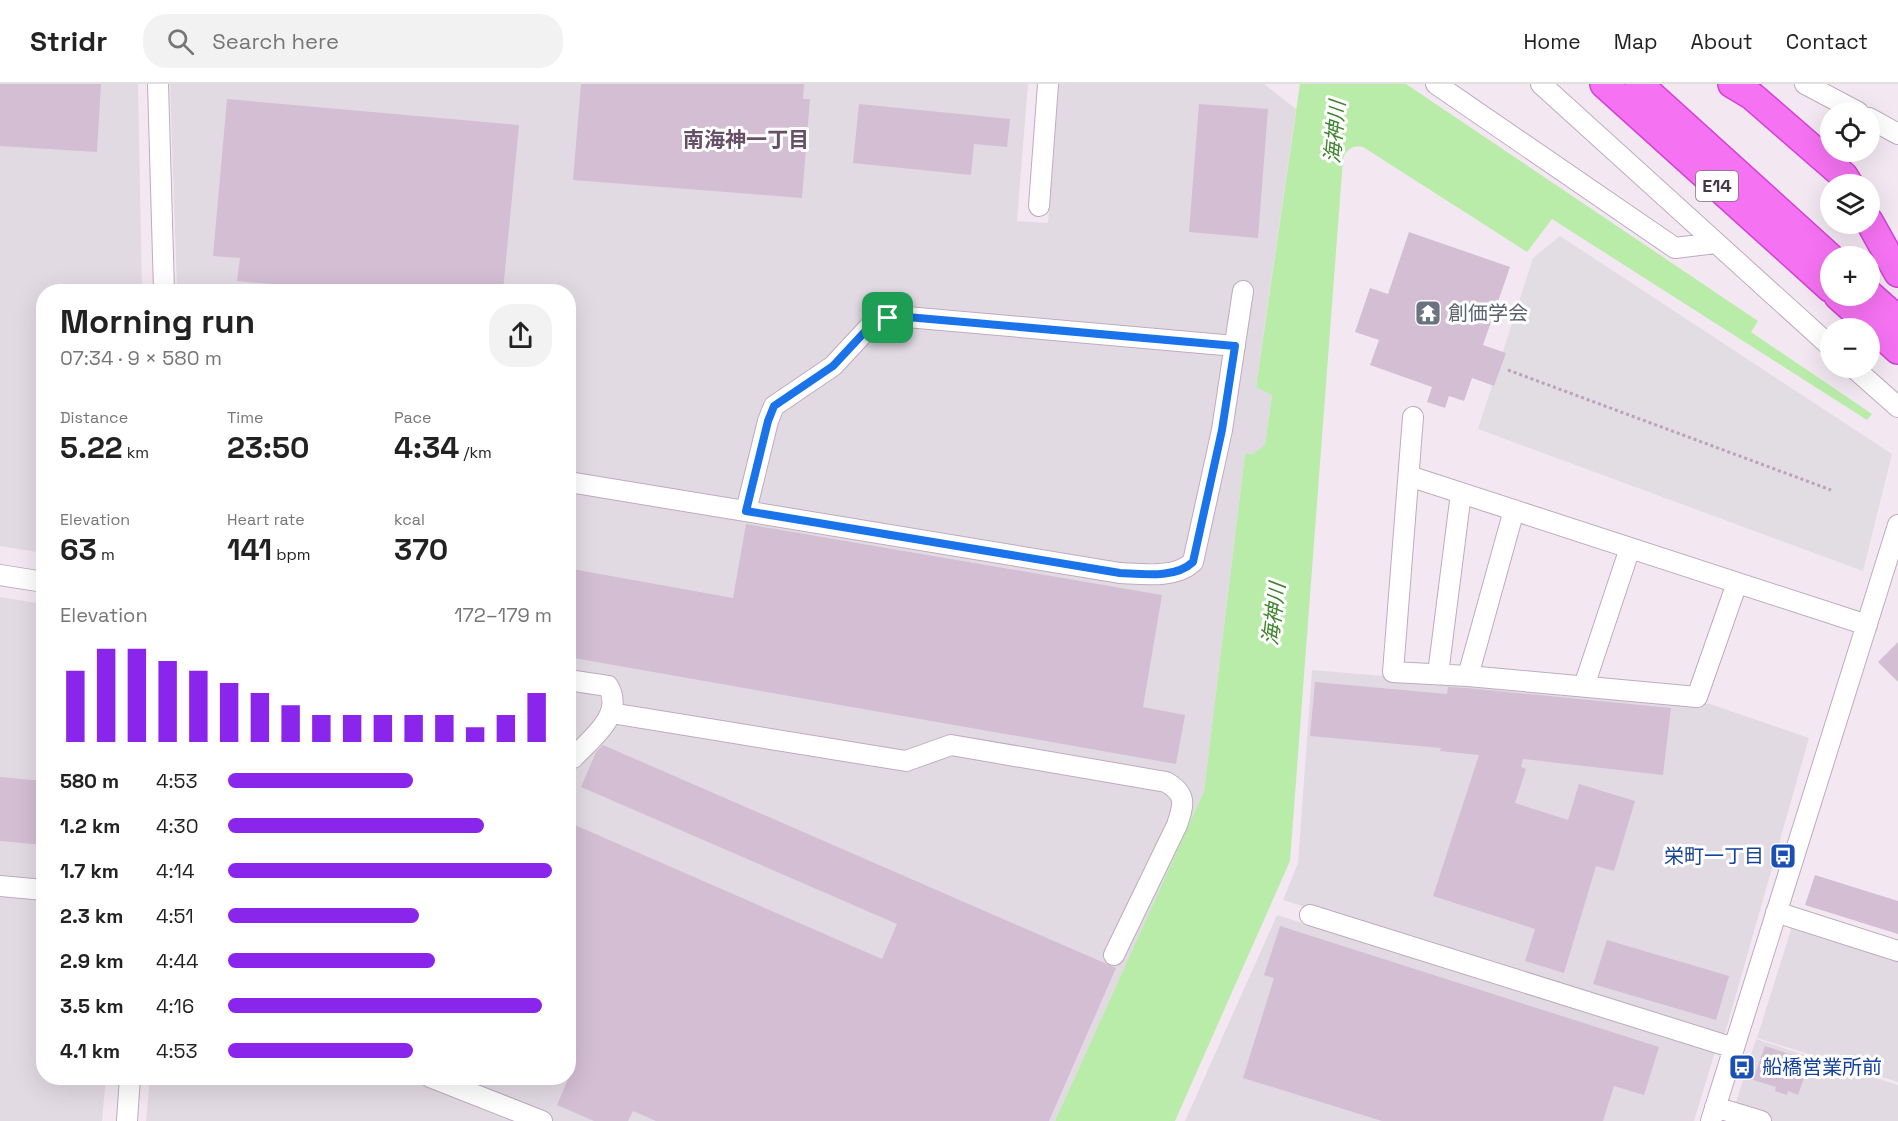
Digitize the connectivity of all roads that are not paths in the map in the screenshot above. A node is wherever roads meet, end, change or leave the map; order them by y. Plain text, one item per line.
1 (158, 84) edge
2 (1048, 84) edge
3 (1436, 84) edge
4 (1541, 84) edge
5 (1604, 84) edge
6 (1639, 84) edge
7 (1732, 84) edge
8 (1804, 84) edge
9 (1839, 102) edge
10 (1880, 124) edge
11 (1898, 134) edge
12 (1840, 174) edge
13 (1039, 206) dead end
14 (1876, 234) edge
15 (1716, 243) junction
16 (1820, 248) edge
17 (1898, 273) edge
18 (1820, 279) edge
19 (164, 284) edge
20 (1243, 291) dead end
21 (1880, 304) edge
22 (1849, 306) edge
23 (1898, 320) edge
24 (1820, 337) edge
25 (1235, 346) junction
26 (1898, 350) edge
27 (1865, 378) edge
28 (1898, 407) edge
29 (1413, 417) dead end
30 (1409, 476) junction
31 (576, 483) edge
32 (1461, 493) junction
33 (1514, 510) junction
34 (746, 511) junction
35 (1898, 525) edge
36 (1630, 548) junction
37 (0, 575) edge
38 (36, 581) edge
39 (1737, 583) junction
40 (1867, 625) junction
41 (1438, 674) junction
42 (1468, 676) junction
43 (576, 681) edge
44 (1584, 686) junction
45 (611, 713) junction
46 (576, 755) edge
47 (0, 886) edge
48 (36, 889) edge
49 (1776, 912) junction
50 (1310, 915) dead end
51 (1898, 951) edge
52 (1114, 954) dead end
53 (1734, 1048) junction
54 (129, 1085) edge
55 (450, 1085) edge
56 (1713, 1114) edge
57 (127, 1121) edge
58 (542, 1121) edge
59 (1761, 1121) edge

1 - 19 street
2 - 13 street
3 - 15 street
4 - 15 street
5 - 18 highway, E14
6 - 16 highway, E14
7 - 12 highway
8 - 9 street
10 - 11 street
14 - 17 highway
15 - 24 street
20 - 25 street
21 - 23 highway
22 - 26 highway
25 - 34 street
25 - 34 street
27 - 28 street
29 - 30 street
30 - 32 street
30 - 41 street
31 - 34 street
32 - 33 street
32 - 41 street
33 - 36 street
33 - 42 street
35 - 40 street
36 - 39 street
36 - 44 street
37 - 38 street
39 - 40 street
39 - 44 street
40 - 49 street
41 - 42 street
42 - 44 street
43 - 45 street
45 - 46 street
45 - 52 street
47 - 48 street
49 - 51 street
49 - 53 street
50 - 53 street
53 - 56 street
54 - 57 street
55 - 58 street
56 - 59 street

